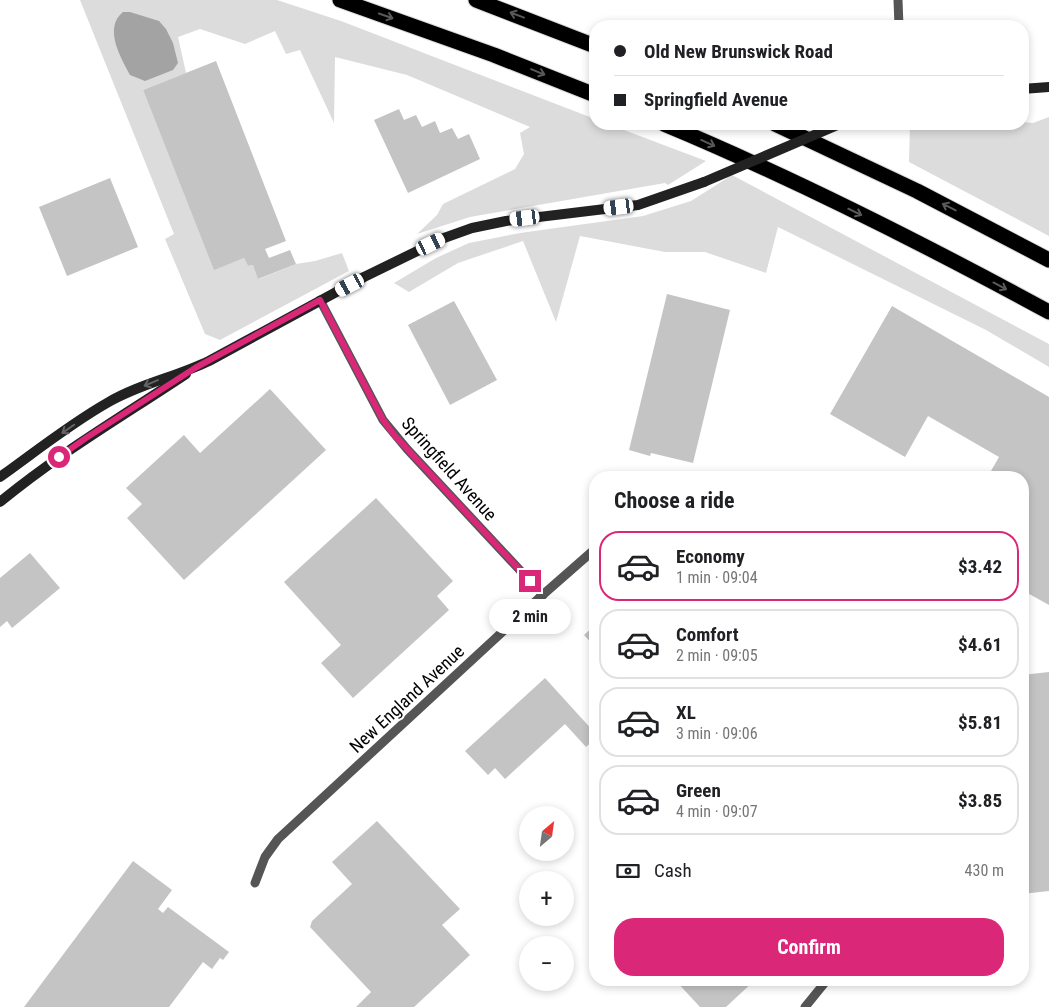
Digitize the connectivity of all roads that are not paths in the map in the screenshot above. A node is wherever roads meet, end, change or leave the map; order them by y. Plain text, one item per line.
1 (340, 0) edge
2 (476, 0) edge
3 (898, 0) edge
4 (898, 20) edge
5 (589, 44) edge
6 (1049, 87) edge
7 (1029, 88) edge
8 (589, 93) edge
9 (678, 130) edge
10 (788, 130) edge
11 (826, 130) edge
12 (1049, 260) edge
13 (320, 300) junction
14 (1049, 312) edge
15 (195, 368) junction
16 (0, 477) edge
17 (0, 502) edge
18 (589, 555) edge
19 (543, 595) junction
20 (255, 883) dead end
21 (821, 986) edge
22 (805, 1007) edge

1 -> 8 highway
5 -> 2 highway
3 - 4 street
6 - 7 main road
9 -> 14 highway
12 -> 10 highway
11 - 13 main road, bridge
13 - 15 main road
13 - 19 street, Springfield Avenue
15 -> 16 main road
15 - 17 main road
18 - 19 street, New England Avenue
19 - 20 street, New England Avenue
21 - 22 street

